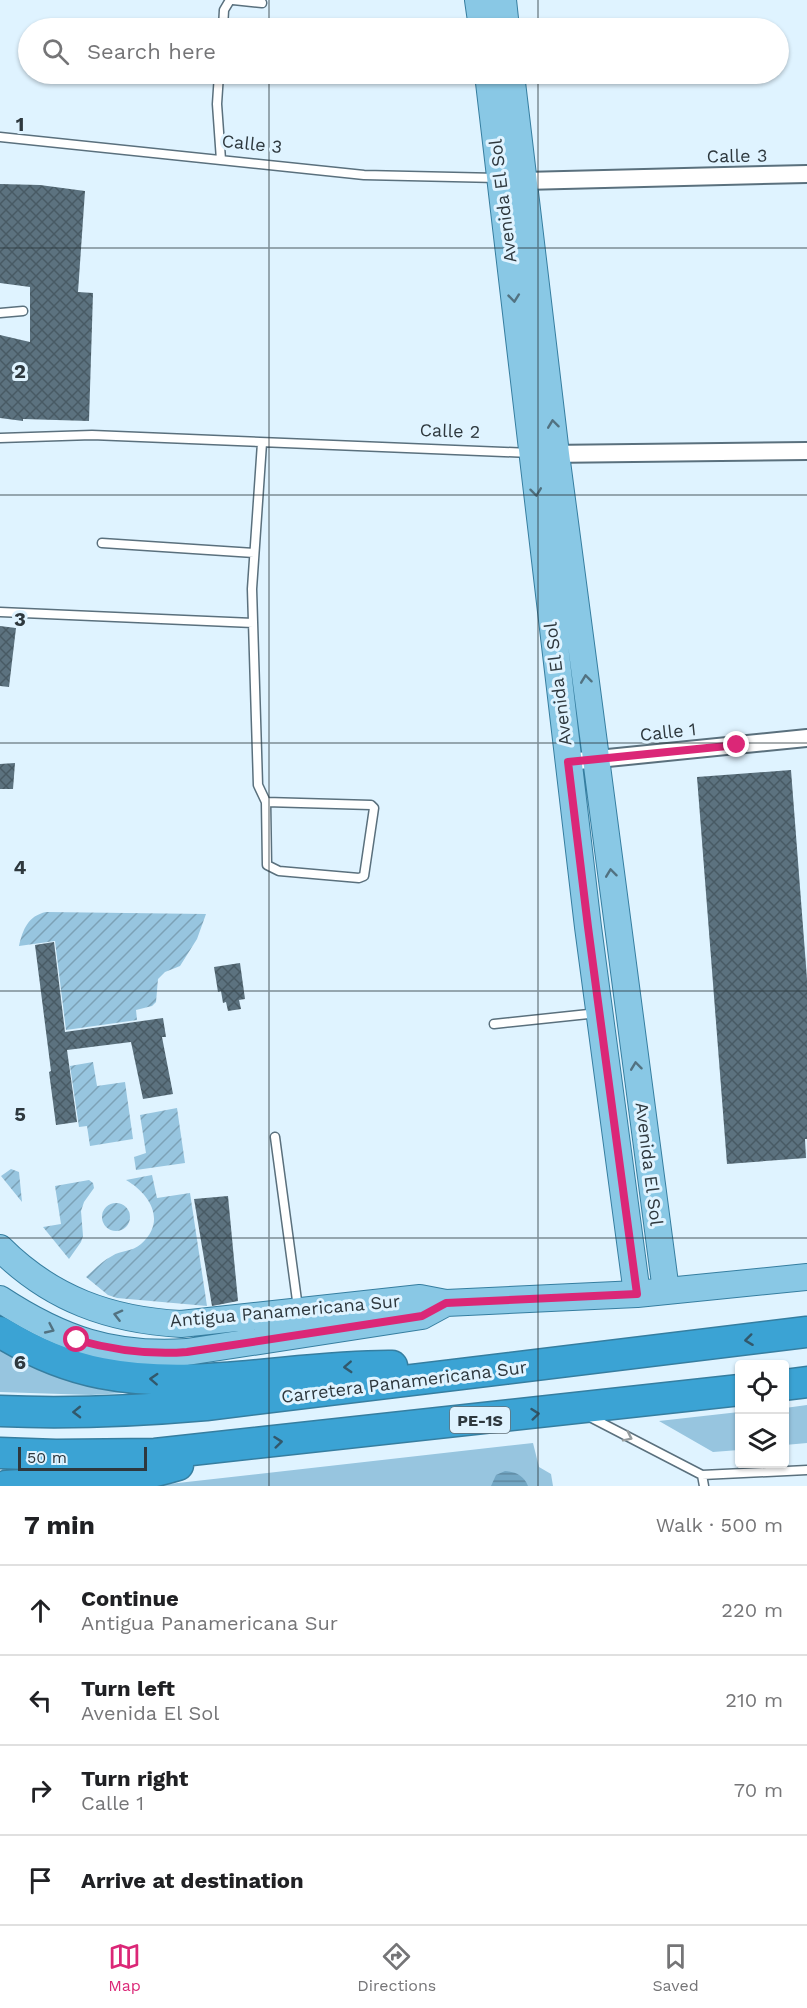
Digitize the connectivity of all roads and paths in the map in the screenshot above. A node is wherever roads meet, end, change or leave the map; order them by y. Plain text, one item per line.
1 (231, 0) edge
2 (478, 0) edge
3 (503, 0) edge
4 (262, 3) dead end
5 (224, 18) edge
6 (481, 18) edge
7 (505, 18) edge
8 (218, 84) edge
9 (490, 84) edge
10 (511, 84) edge
11 (0, 137) edge
12 (221, 160) junction
13 (807, 174) edge
14 (512, 179) junction
15 (23, 311) dead end
16 (0, 313) edge
17 (0, 438) edge
18 (262, 443) junction
19 (807, 451) edge
20 (531, 453) junction
21 (556, 454) junction
22 (102, 543) dead end
23 (254, 553) junction
24 (0, 612) edge
25 (253, 623) junction
26 (807, 738) edge
27 (596, 759) junction
28 (568, 762) junction
29 (266, 802) junction
30 (599, 1012) junction
31 (494, 1024) dead end
32 (276, 1137) dead end
33 (0, 1248) edge
34 (807, 1277) edge
35 (666, 1291) junction
36 (637, 1294) junction
37 (0, 1299) edge
38 (446, 1303) junction
39 (299, 1311) junction
40 (0, 1332) edge
41 (807, 1332) edge
42 (490, 1371) junction
43 (807, 1382) edge
44 (789, 1384) edge
45 (735, 1391) edge
46 (577, 1409) junction
47 (0, 1411) edge
48 (220, 1448) junction
49 (0, 1453) edge
50 (807, 1470) edge
51 (702, 1475) junction
52 (6, 1486) edge
53 (704, 1486) edge

1 - 4 lane
1 - 5 lane
2 - 6 main road
3 - 7 main road
8 - 12 lane
9 - 14 main road, Avenida El Sol
10 - 14 main road, Avenida El Sol
11 - 12 lane, Calle 3
12 - 14 lane, Calle 3
13 - 14 street, Calle 3
14 -> 20 main road, Avenida El Sol
21 -> 14 main road, Avenida El Sol
15 - 16 lane
17 - 18 lane, Calle 2
18 - 20 lane, Calle 2
18 - 23 lane
19 - 21 street, Calle 2
20 - 21 street, Calle 2
20 -> 28 main road, Avenida El Sol
27 -> 21 main road, Avenida El Sol
22 - 23 lane
23 - 25 lane
24 - 25 lane
25 - 29 lane
26 - 27 street, Calle 1
27 - 28 street, Calle 1
35 -> 27 main road, Avenida El Sol
28 - 30 main road, Avenida El Sol
29 - 29 lane
30 - 31 lane
30 - 36 main road, Avenida El Sol
32 - 39 lane
39 -> 33 main road, Antigua Panamericana Sur
34 - 35 main road, Antigua Panamericana Sur
35 - 36 main road, Antigua Panamericana Sur
36 - 38 main road, Antigua Panamericana Sur
37 -> 38 main road, Antigua Panamericana Sur
38 - 39 main road, Antigua Panamericana Sur
42 -> 40 highway
41 -> 42 highway, Carretera Panamericana Sur
42 -> 47 highway, Carretera Panamericana Sur
43 - 44 highway
45 - 46 highway, PE-1S
48 -> 46 highway, PE-1S
46 -> 51 lane
48 - 49 highway, PE-1S
48 - 52 highway
50 - 51 lane
51 - 53 lane

